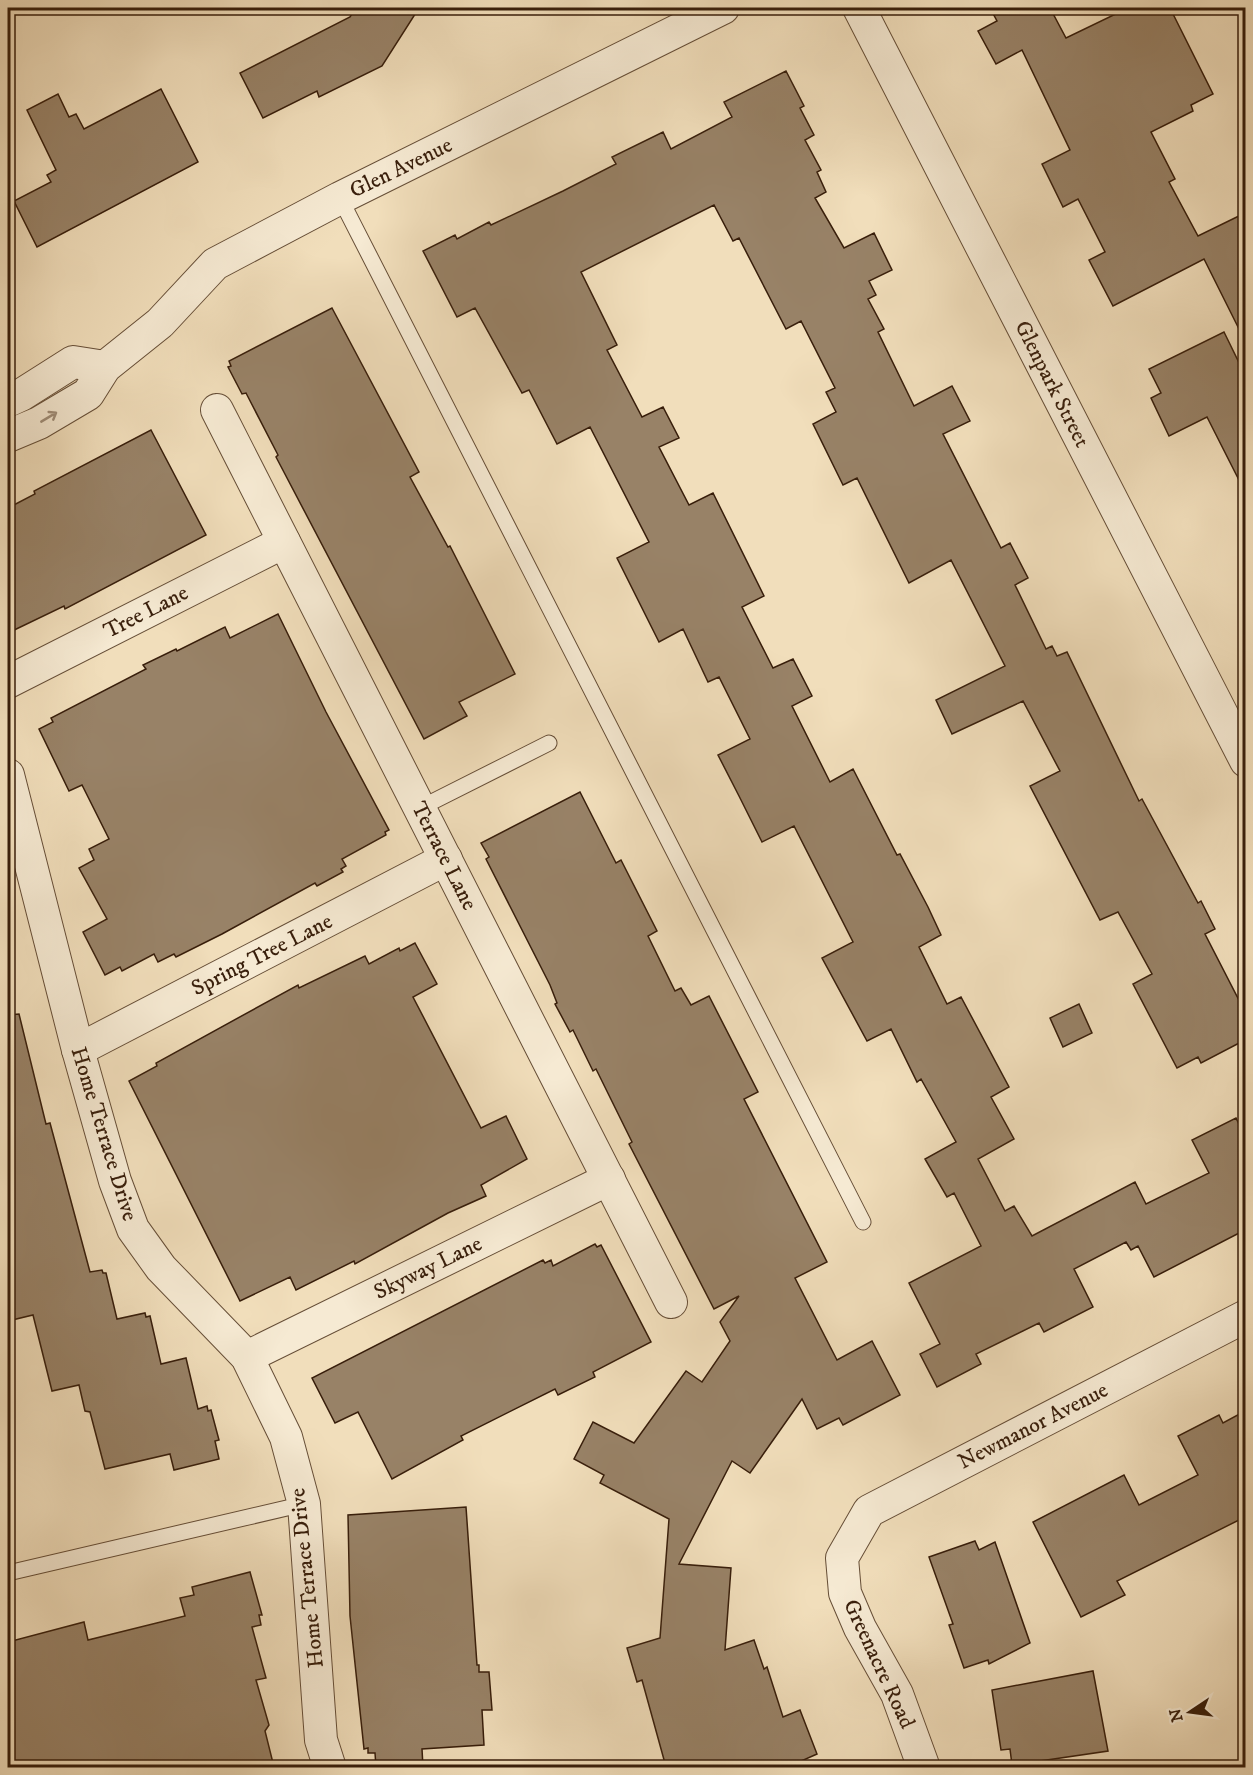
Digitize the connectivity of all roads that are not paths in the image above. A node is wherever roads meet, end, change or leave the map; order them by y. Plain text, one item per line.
1 (723, 8) edge
2 (859, 8) edge
3 (340, 198) junction
4 (105, 367) junction
5 (8, 401) edge
6 (217, 410) dead end
7 (10, 429) edge
8 (284, 542) junction
9 (8, 682) edge
10 (549, 743) dead end
11 (1245, 761) edge
12 (8, 775) edge
13 (420, 808) junction
14 (446, 859) junction
15 (78, 1050) junction
16 (609, 1179) junction
17 (863, 1222) dead end
18 (671, 1302) dead end
19 (1245, 1316) edge
20 (247, 1357) junction
21 (304, 1504) junction
22 (842, 1558) joint
23 (8, 1573) edge
24 (330, 1767) edge
25 (924, 1767) edge

1 - 3 street, Glen Avenue
2 - 11 street, Glenpark Street
3 - 4 street, Glen Avenue
3 - 17 lane
4 - 5 street
7 -> 4 street, Glen Avenue
6 - 8 street, Terrace Lane
8 - 9 street, Tree Lane
8 - 13 street, Terrace Lane
10 - 13 lane
12 - 15 street, Home Terrace Drive
13 - 14 street, Terrace Lane
14 - 15 street, Spring Tree Lane
14 - 16 street, Terrace Lane
15 - 20 street, Home Terrace Drive
16 - 18 street, Terrace Lane
16 - 20 street, Skyway Lane
19 - 22 street, Newmanor Avenue
20 - 21 street, Home Terrace Drive
21 - 23 lane
21 - 24 street, Home Terrace Drive
22 - 25 street, Greenacre Road

